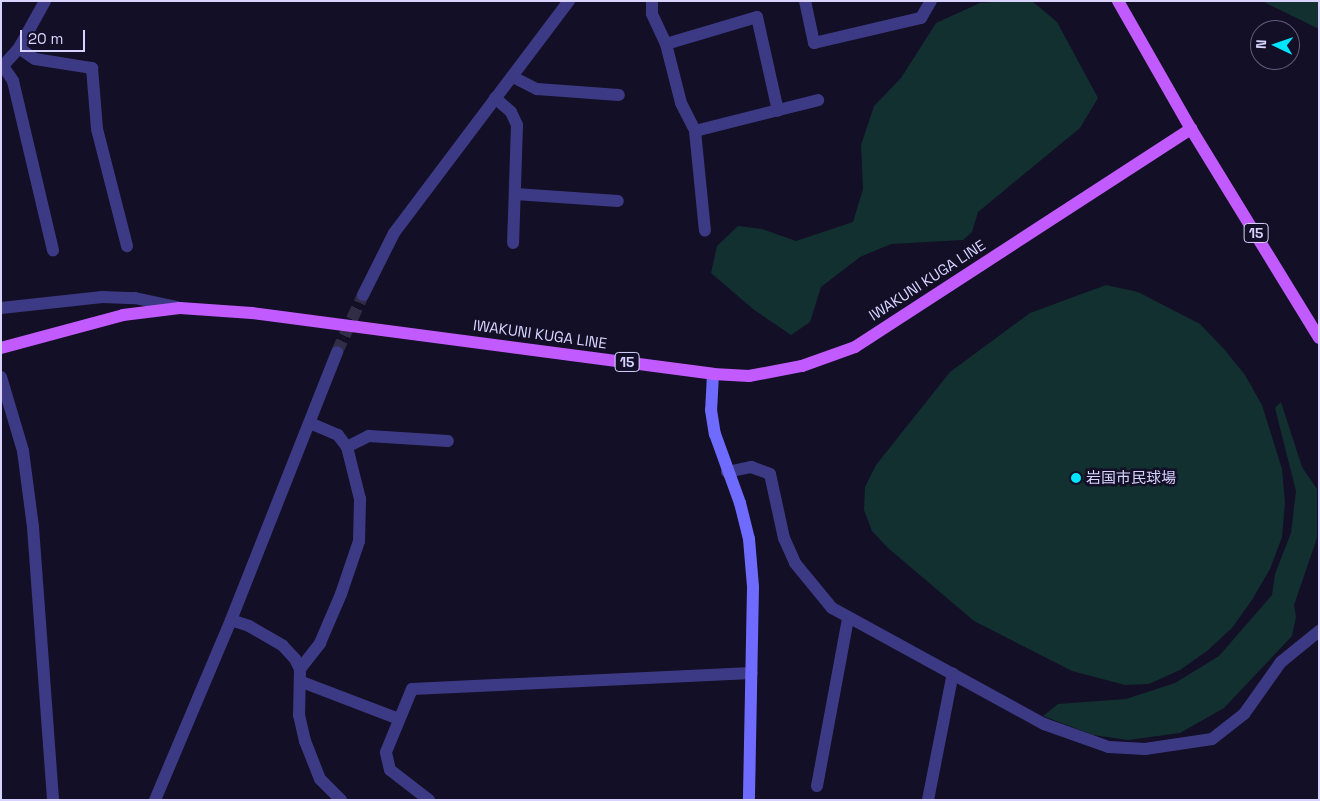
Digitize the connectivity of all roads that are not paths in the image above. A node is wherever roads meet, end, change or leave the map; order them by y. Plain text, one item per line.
1 (45, 1) edge
2 (569, 1) edge
3 (652, 1) edge
4 (805, 1) edge
5 (931, 1) edge
6 (1118, 1) edge
7 (666, 44) junction
8 (19, 48) junction
9 (2, 67) edge
10 (513, 77) junction
11 (619, 95) dead end
12 (495, 98) junction
13 (818, 100) dead end
14 (778, 112) junction
15 (1190, 129) junction
16 (695, 131) junction
17 (515, 194) junction
18 (618, 201) dead end
19 (705, 231) dead end
20 (513, 243) dead end
21 (127, 246) dead end
22 (53, 250) dead end
23 (363, 295) tunnel mouth
24 (1, 308) edge
25 (180, 308) junction
26 (1319, 338) edge
27 (1, 348) edge
28 (337, 352) tunnel mouth
29 (713, 374) junction
30 (1, 377) edge
31 (310, 423) junction
32 (448, 441) dead end
33 (347, 446) junction
34 (727, 472) junction
35 (848, 618) junction
36 (231, 620) junction
37 (1319, 632) edge
38 (300, 668) junction
39 (752, 672) junction
40 (953, 673) junction
41 (302, 682) junction
42 (399, 719) junction
43 (817, 786) dead end
44 (54, 800) edge
45 (155, 800) edge
46 (341, 800) edge
47 (429, 800) edge
48 (749, 800) edge
49 (928, 800) edge

1 - 8 street
2 - 10 street
3 - 7 street
4 - 5 street
6 - 15 main road, 15
7 - 14 street
7 - 16 street
8 - 9 street
8 - 21 street
9 - 22 street
10 - 11 street
10 - 12 street
12 - 17 street
12 - 23 street
13 - 14 street
14 - 16 street
15 - 26 main road, 15
15 - 29 main road, IWAKUNI KUGA LINE / 15
16 - 19 street
17 - 18 street
17 - 20 street
24 - 25 street
25 - 27 main road, IWAKUNI KUGA LINE / 15
25 - 29 main road, IWAKUNI KUGA LINE / 15
28 - 31 street
29 - 34 street
30 - 44 street
31 - 33 street
31 - 36 street
32 - 33 street
33 - 38 street
34 - 35 street
34 - 39 street
35 - 40 street
35 - 43 street
36 - 38 street
36 - 45 street
37 - 40 street
38 - 41 street
39 - 42 street
39 - 48 street
40 - 49 street
41 - 42 street
41 - 46 street
42 - 47 street

